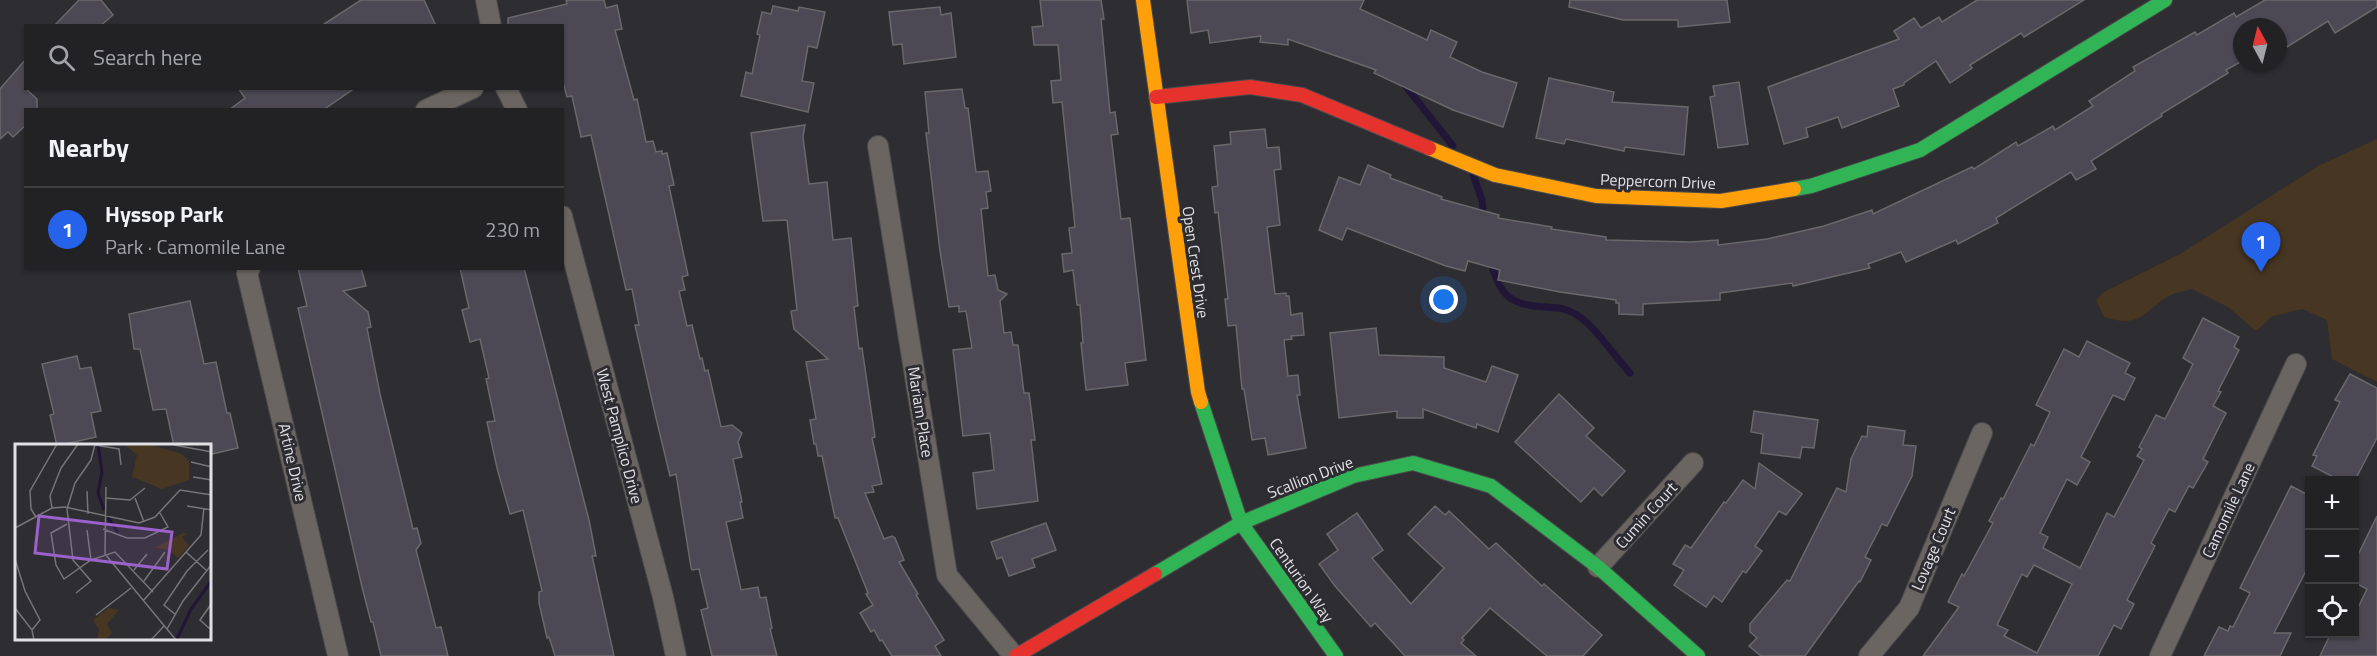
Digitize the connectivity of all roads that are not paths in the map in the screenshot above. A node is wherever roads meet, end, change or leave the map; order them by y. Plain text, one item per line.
1 (486, 0) edge
2 (1143, 0) edge
3 (2165, 0) edge
4 (491, 24) edge
5 (469, 90) edge
6 (507, 90) edge
7 (1156, 97) junction
8 (430, 108) edge
9 (516, 108) edge
10 (878, 146) dead end
11 (564, 224) edge
12 (249, 270) edge
13 (2296, 364) dead end
14 (1982, 433) dead end
15 (1693, 463) dead end
16 (1242, 523) junction
17 (1598, 567) junction
18 (338, 656) edge
19 (676, 656) edge
20 (1015, 656) edge
21 (1336, 656) edge
22 (1698, 656) edge
23 (1869, 656) edge
24 (2160, 656) edge

1 - 4 street
2 - 7 street, Open Crest Drive
3 - 7 street, Peppercorn Drive
5 - 8 street
6 - 9 street
7 - 16 street, Open Crest Drive
10 - 20 street, Mariam Place
11 - 19 street, West Pamplico Drive
12 - 18 street, Artine Drive
13 - 24 street, Camomile Lane
14 - 23 street, Lovage Court
15 - 17 street, Cumin Court
16 - 17 street, Scallion Drive
16 - 20 street, Scallion Drive
16 - 21 street, Centurion Way
17 - 22 street, Scallion Drive

